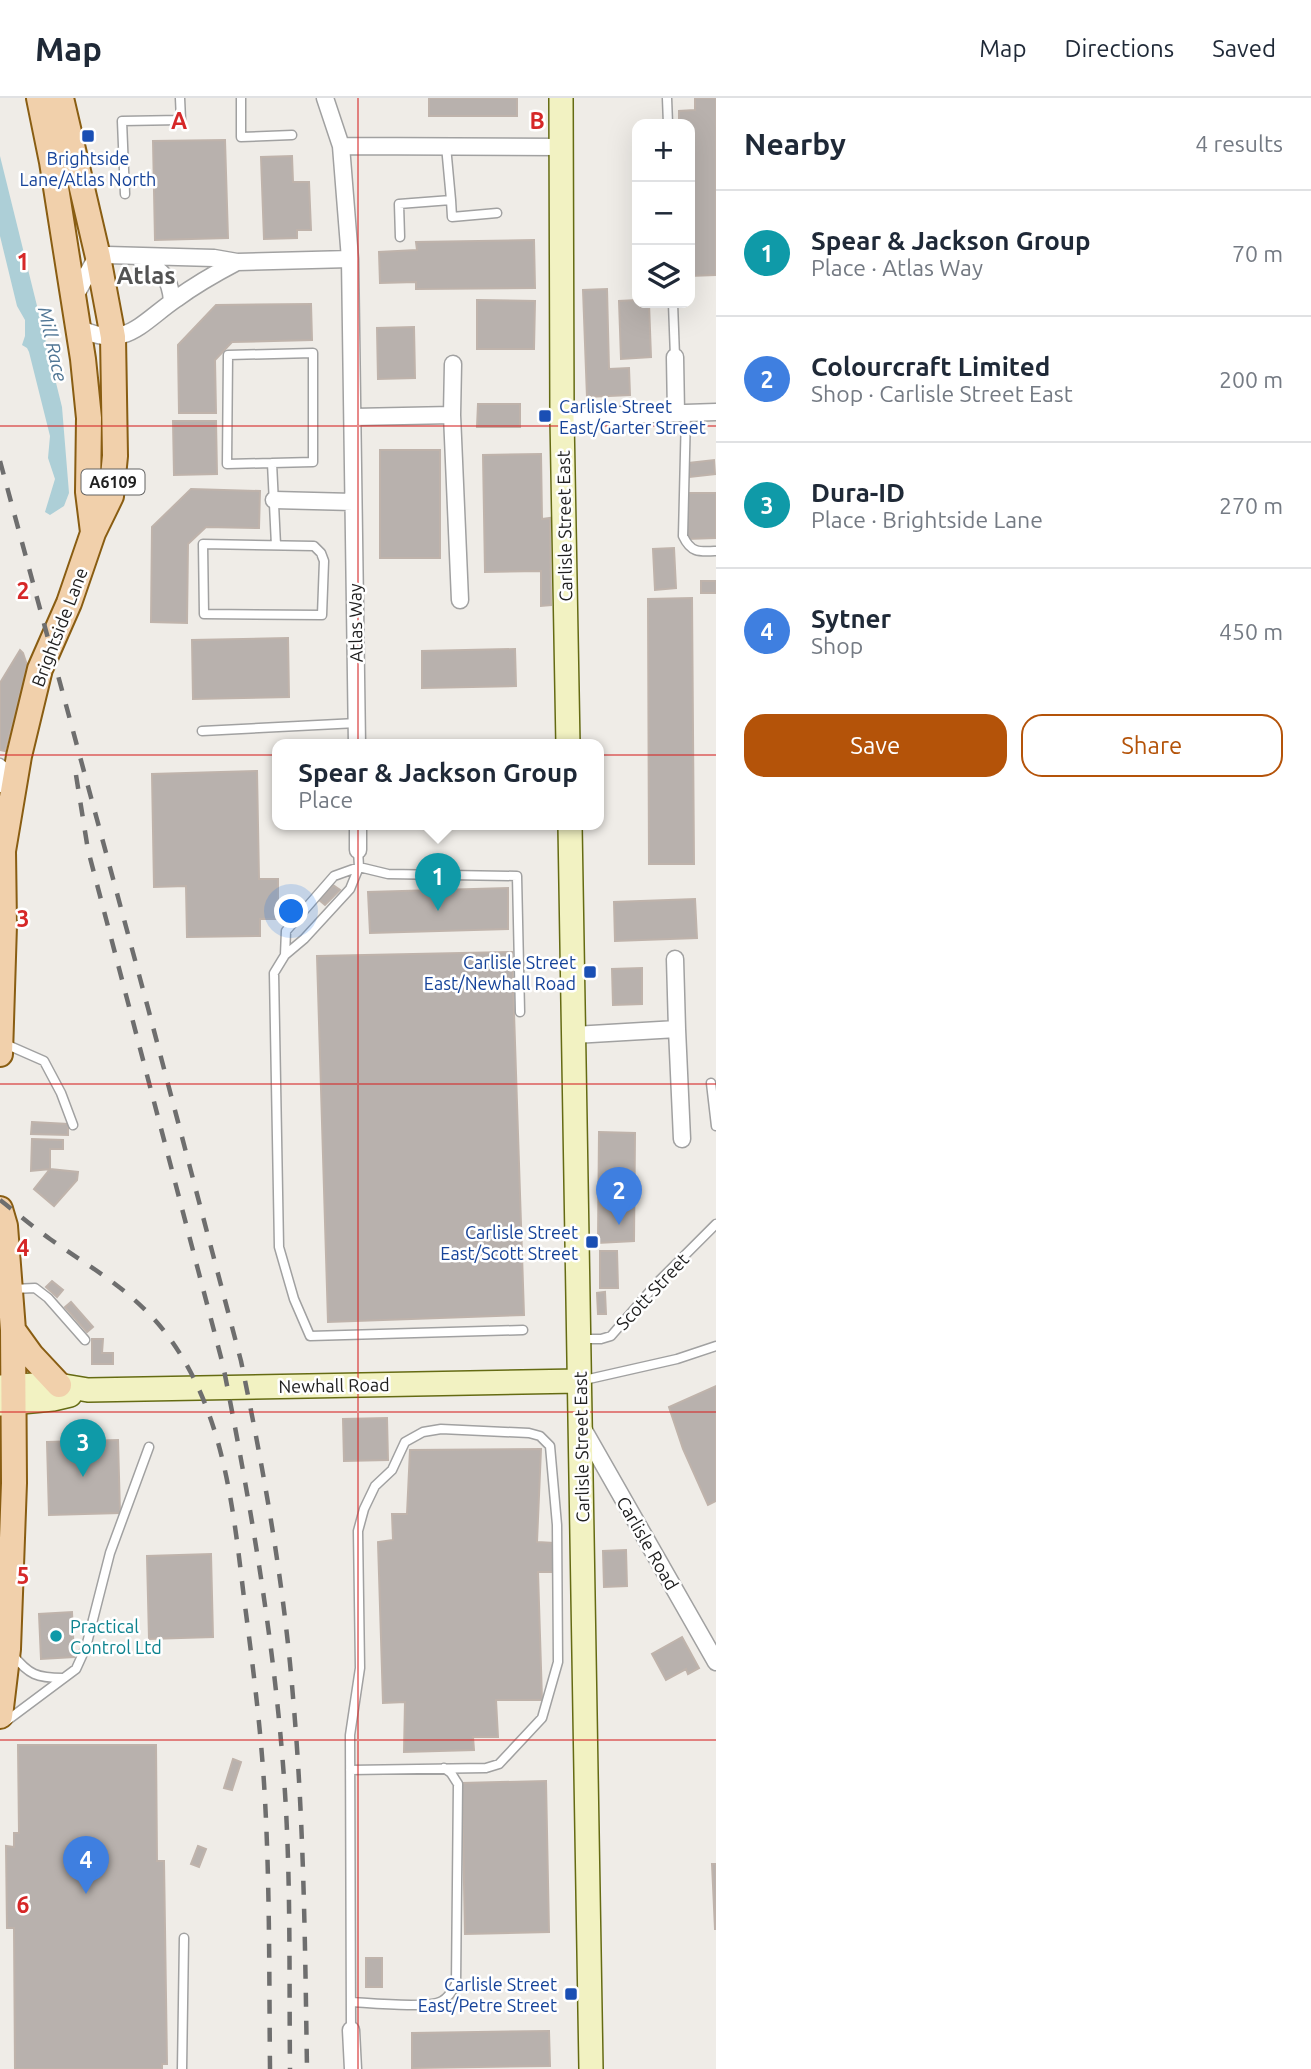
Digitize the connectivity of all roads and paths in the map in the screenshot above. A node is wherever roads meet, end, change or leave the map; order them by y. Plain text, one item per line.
1 (39, 98) edge
2 (61, 98) edge
3 (180, 98) edge
4 (241, 98) edge
5 (325, 98) edge
6 (561, 98) edge
7 (667, 98) edge
8 (668, 119) edge
9 (292, 135) dead end
10 (341, 146) junction
11 (446, 146) junction
12 (562, 146) junction
13 (125, 194) dead end
14 (451, 200) junction
15 (498, 213) dead end
16 (400, 237) dead end
17 (98, 257) junction
18 (137, 258) junction
19 (350, 259) junction
20 (237, 262) junction
21 (74, 299) junction
22 (172, 301) junction
23 (673, 308) edge
24 (79, 328) junction
25 (113, 337) junction
26 (675, 358) joint
27 (453, 364) dead end
28 (716, 412) edge
29 (681, 413) junction
30 (452, 415) junction
31 (354, 417) junction
32 (562, 417) junction
33 (272, 463) junction
34 (274, 500) junction
35 (353, 502) junction
36 (93, 533) junction
37 (276, 545) junction
38 (716, 551) edge
39 (460, 600) dead end
40 (357, 723) junction
41 (202, 731) dead end
42 (357, 739) edge
43 (568, 739) edge
44 (0, 764) edge
45 (0, 788) edge
46 (358, 830) edge
47 (570, 830) edge
48 (358, 850) joint
49 (359, 867) junction
50 (2, 907) edge
51 (285, 955) junction
52 (675, 959) dead end
53 (520, 1012) dead end
54 (677, 1029) junction
55 (574, 1035) junction
56 (0, 1042) edge
57 (0, 1054) edge
58 (711, 1083) dead end
59 (73, 1125) dead end
60 (716, 1126) edge
61 (682, 1139) dead end
62 (0, 1209) edge
63 (716, 1224) edge
64 (6, 1279) edge
65 (13, 1330) junction
66 (523, 1330) dead end
67 (579, 1339) junction
68 (85, 1340) dead end
69 (716, 1346) edge
70 (579, 1381) junction
71 (59, 1385) junction
72 (88, 1390) junction
73 (6, 1395) edge
74 (581, 1424) junction
75 (149, 1447) dead end
76 (8, 1649) junction
77 (716, 1662) edge
78 (63, 1678) junction
79 (0, 1716) edge
80 (0, 1727) edge
81 (444, 1768) junction
82 (350, 1770) junction
83 (184, 1938) dead end
84 (351, 2002) junction
85 (351, 2030) joint
86 (182, 2069) edge
87 (352, 2069) edge
88 (591, 2069) edge

1 - 21 main road, A6109
2 - 17 main road, A6109
3 - 13 lane
4 - 9 lane
5 - 10 street, Atlas Way
6 - 12 main road, Carlisle Street East
7 - 8 lane
10 - 11 street
10 - 19 street, Atlas Way
11 - 12 street
11 - 14 lane
12 - 32 main road, Carlisle Street East
14 - 15 lane
14 - 16 lane
17 - 18 street
17 - 21 street
17 - 25 main road, A6109
18 - 20 street
18 - 22 street
19 - 20 street
19 - 31 street, Atlas Way
20 - 22 street
21 - 24 main road, A6109
22 - 25 street
23 - 26 lane
24 - 25 street
24 - 36 main road, A6109
25 - 36 main road, A6109
26 - 29 street
27 - 30 street
28 - 29 street
29 - 32 street
29 - 38 lane
30 - 31 street
30 - 39 street
31 - 35 street, Atlas Way
32 - 43 main road, Carlisle Street East
33 - 33 lane
33 - 34 lane
34 - 35 street
34 - 37 lane
35 - 40 street, Atlas Way
36 - 50 main road, Brightside Lane / A6109
37 - 37 lane
40 - 41 lane
40 - 42 street, Atlas Way
44 - 45 lane
46 - 48 street
47 - 55 main road, Carlisle Street East
48 - 49 lane
49 - 51 lane
49 - 51 lane
49 - 53 lane
50 - 56 main road, Brightside Lane / A6109
51 - 66 lane
52 - 54 street
54 - 55 street
54 - 61 street
55 - 67 main road, Carlisle Street East
56 - 57 main road, Brightside Lane / A6109
56 - 59 lane
58 - 60 lane
62 - 64 main road
63 - 67 lane, Scott Street
64 - 65 main road
64 - 68 lane
65 - 71 main road
65 - 73 main road
67 - 70 main road, Carlisle Street East
69 - 70 lane
70 - 72 main road, Newhall Road
70 - 74 main road, Carlisle Street East
71 - 72 main road, Newhall Road
71 - 73 main road, Newhall Road
72 - 73 main road, Newhall Road
73 - 76 main road
74 - 77 street, Carlisle Road
74 - 88 main road, Carlisle Street East
75 - 78 lane
76 - 78 lane
76 - 79 main road
78 - 80 lane
81 - 82 lane
81 - 82 lane
81 - 84 lane
82 - 84 lane
83 - 86 lane
84 - 85 lane
85 - 87 street

